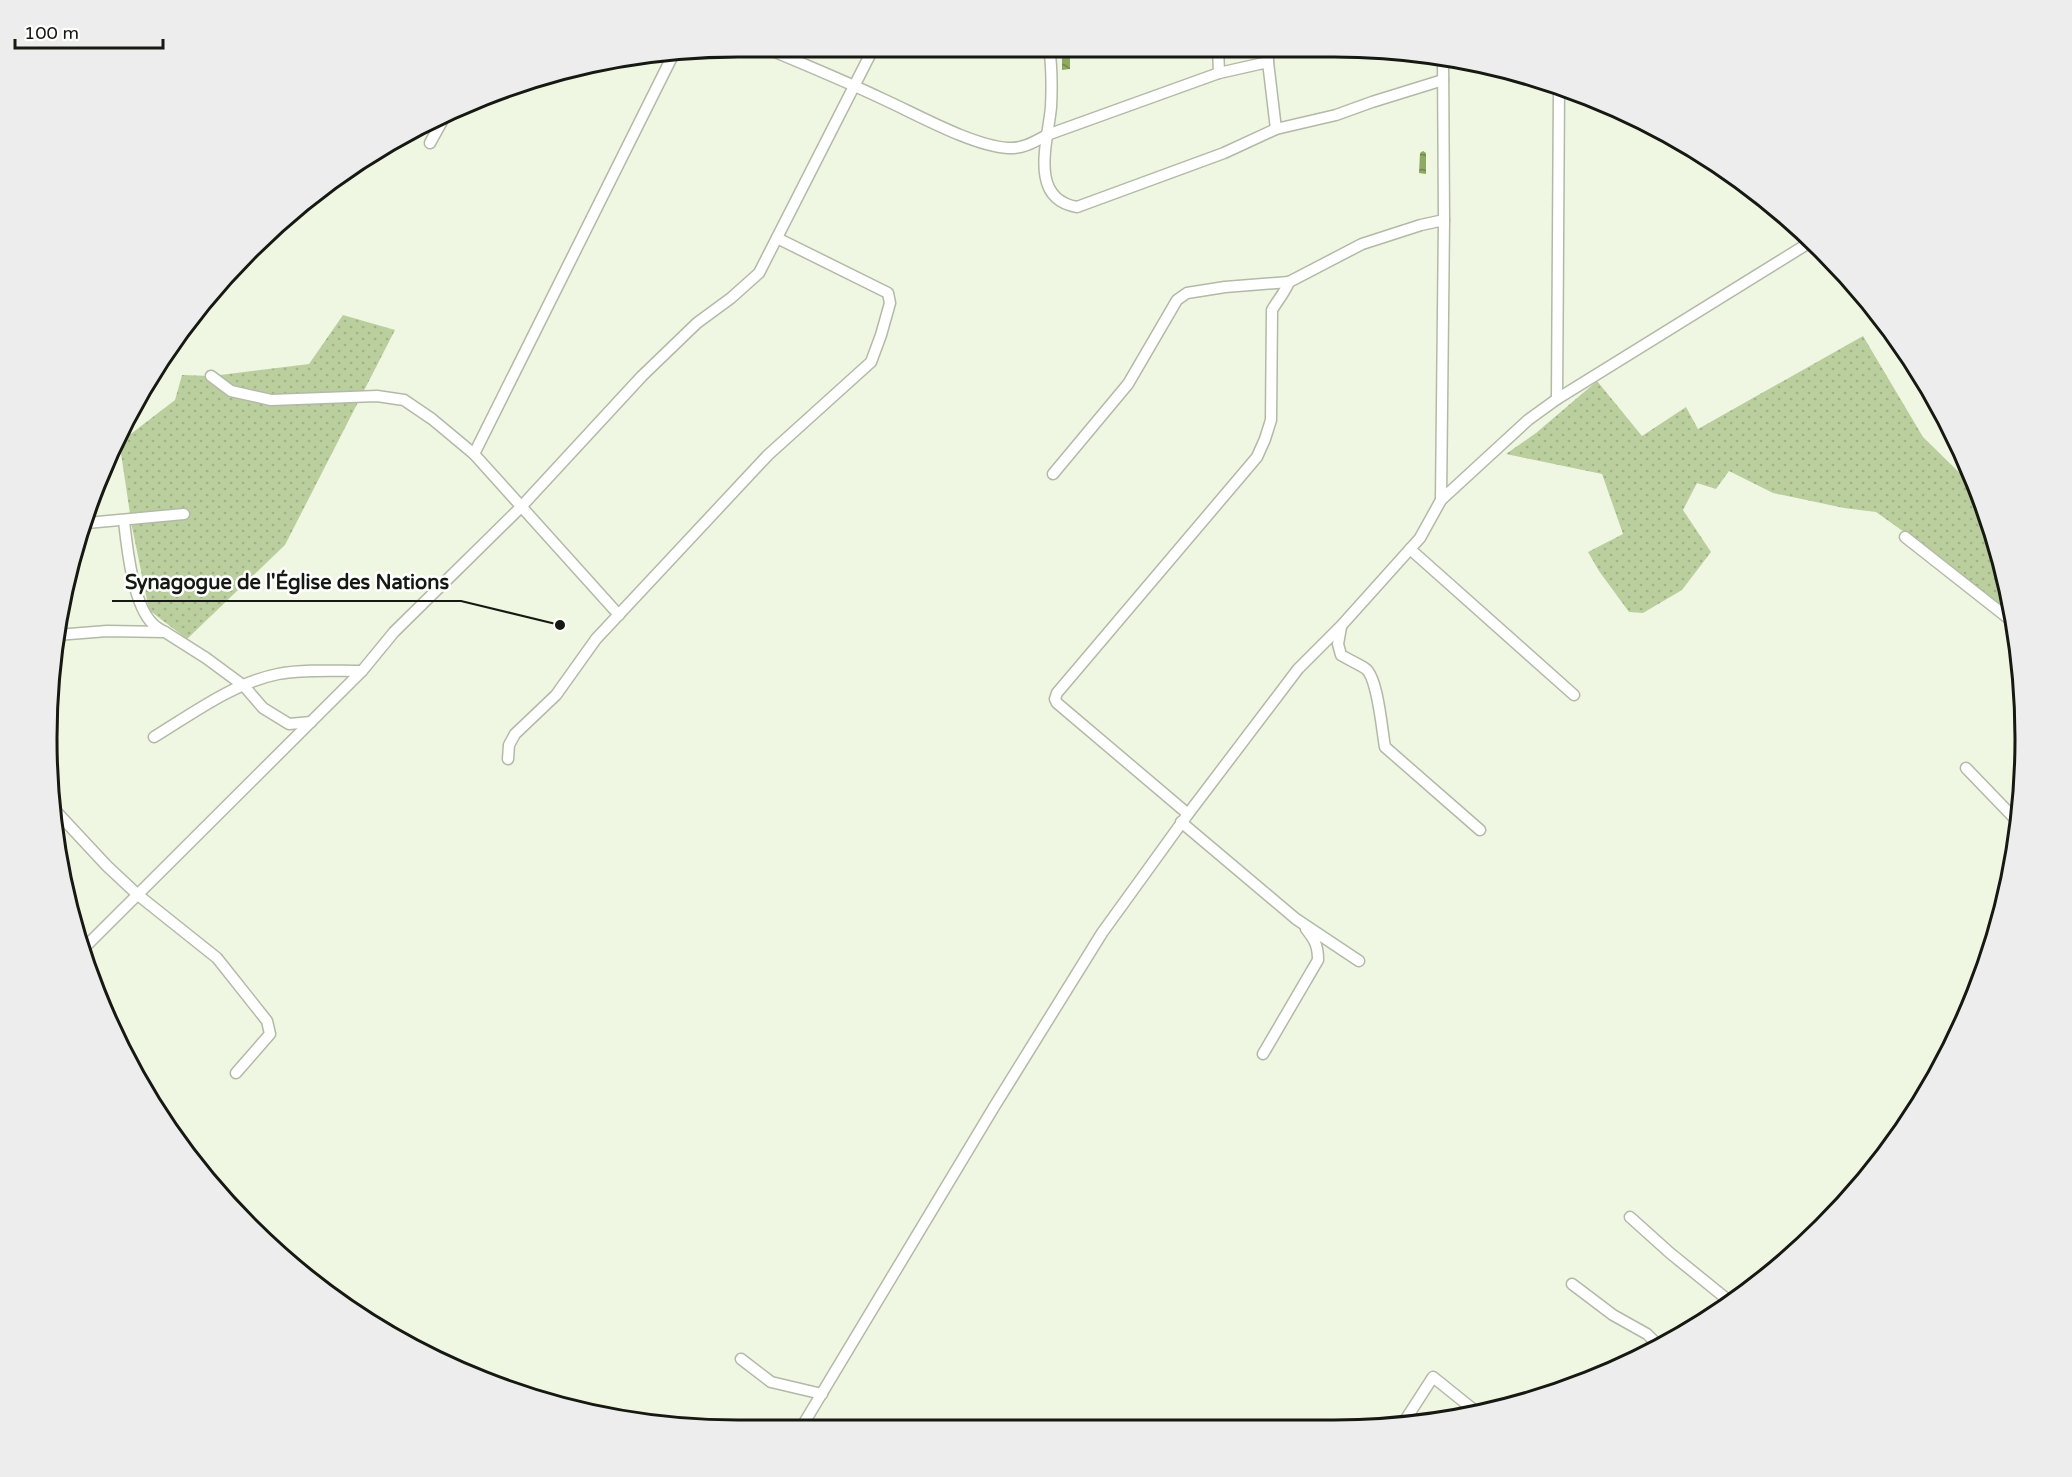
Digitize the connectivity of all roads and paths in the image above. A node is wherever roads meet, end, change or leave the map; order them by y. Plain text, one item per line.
1 (788, 57) edge
2 (869, 57) edge
3 (1050, 57) edge
4 (1218, 57) edge
5 (1268, 57) edge
6 (670, 61) edge
7 (1268, 62) junction
8 (1443, 66) edge
9 (1219, 73) junction
10 (1443, 80) junction
11 (855, 86) junction
12 (1559, 95) edge
13 (439, 126) edge
14 (1276, 129) junction
15 (1047, 135) junction
16 (430, 143) dead end
17 (1444, 220) junction
18 (777, 238) junction
19 (1804, 246) edge
20 (1289, 282) junction
21 (211, 376) dead end
22 (1557, 399) junction
23 (474, 454) junction
24 (1053, 474) dead end
25 (1441, 500) junction
26 (521, 507) junction
27 (184, 514) dead end
28 (124, 521) junction
29 (92, 523) edge
30 (1905, 537) dead end
31 (1410, 549) junction
32 (2003, 614) edge
33 (619, 615) junction
34 (1341, 626) junction
35 (165, 632) junction
36 (65, 634) edge
37 (362, 671) junction
38 (244, 686) junction
39 (1575, 695) dead end
40 (311, 723) junction
41 (154, 737) dead end
42 (508, 759) dead end
43 (1966, 768) dead end
44 (2010, 814) edge
45 (62, 816) edge
46 (1184, 818) junction
47 (1480, 830) dead end
48 (138, 895) junction
49 (1296, 919) junction
50 (89, 943) edge
51 (1359, 961) dead end
52 (1263, 1054) dead end
53 (236, 1073) dead end
54 (1630, 1217) dead end
55 (1572, 1284) dead end
56 (1724, 1297) edge
57 (1653, 1340) edge
58 (741, 1359) dead end
59 (822, 1394) junction
60 (1469, 1406) edge
61 (1408, 1416) edge
62 (806, 1420) edge

1 - 11 street
2 - 11 street
3 - 15 street
4 - 9 street
5 - 7 street
6 - 23 street
7 - 9 street
7 - 14 street
8 - 10 street
9 - 15 street
10 - 14 street
10 - 17 street
11 - 15 street
11 - 18 street
12 - 22 street
13 - 16 street
14 - 15 street
17 - 20 street
17 - 25 street
18 - 26 street
18 - 33 street
19 - 22 street
20 - 24 street
20 - 46 street
21 - 23 street
22 - 25 street
23 - 26 street
25 - 31 street
26 - 33 street
26 - 37 street
27 - 28 street
28 - 29 street
28 - 35 street
30 - 32 street
31 - 34 street
31 - 39 street
33 - 42 street
34 - 46 street
34 - 47 street
35 - 36 street
35 - 38 street
37 - 38 street
37 - 40 street
38 - 40 street
38 - 41 street
40 - 48 street
43 - 44 street
45 - 48 street
46 - 49 street
46 - 59 street
48 - 50 street
48 - 53 street
49 - 51 street
49 - 52 street
54 - 56 street
55 - 57 street
58 - 59 street
59 - 62 street
60 - 61 street

